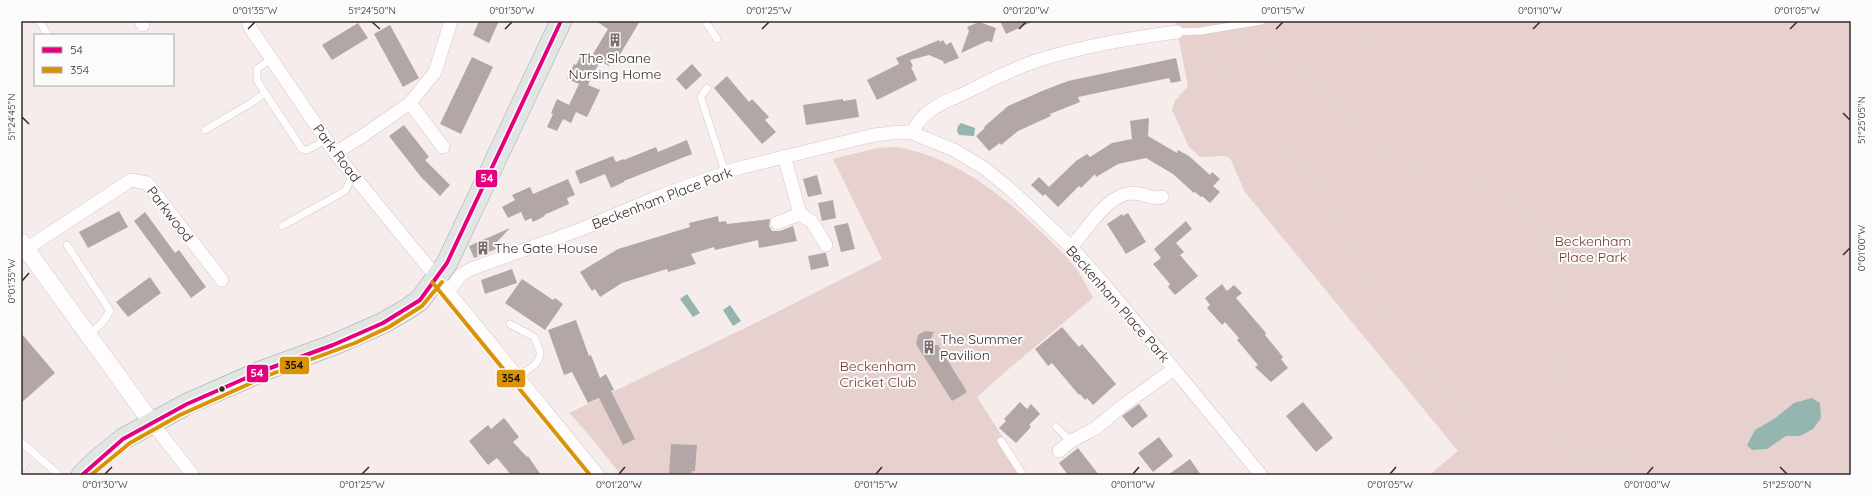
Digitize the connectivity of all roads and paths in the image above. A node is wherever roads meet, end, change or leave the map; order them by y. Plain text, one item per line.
1 (39, 21) edge
2 (248, 21) edge
3 (451, 21) edge
4 (561, 21) edge
5 (705, 21) edge
6 (1261, 21) edge
7 (1368, 21) edge
8 (1177, 32) junction
9 (47, 34) edge
10 (1221, 37) dead end
11 (717, 39) dead end
12 (1196, 40) dead end
13 (1191, 41) junction
14 (271, 58) junction
15 (708, 88) dead end
16 (265, 93) junction
17 (410, 103) junction
18 (1353, 121) junction
19 (205, 130) dead end
20 (912, 133) junction
21 (326, 140) junction
22 (443, 147) dead end
23 (335, 153) junction
24 (784, 156) junction
25 (724, 172) junction
26 (353, 175) junction
27 (1162, 197) dead end
28 (800, 214) junction
29 (777, 223) dead end
30 (282, 226) dead end
31 (24, 245) edge
32 (67, 245) dead end
33 (826, 245) dead end
34 (1071, 247) junction
35 (222, 280) dead end
36 (442, 285) junction
37 (510, 324) dead end
38 (88, 335) junction
39 (1174, 369) junction
40 (518, 376) junction
41 (152, 423) junction
42 (1056, 427) dead end
43 (1001, 441) dead end
44 (1071, 441) junction
45 (21, 442) edge
46 (1059, 451) dead end
47 (30, 465) dead end
48 (21, 475) edge
49 (59, 475) edge
50 (82, 475) edge
51 (193, 475) edge
52 (598, 475) edge
53 (1023, 475) edge
54 (1261, 475) edge
55 (1472, 475) edge
56 (1647, 475) edge

1 - 9 lane
2 - 14 street, Park Road
3 - 17 street
4 - 36 main road
5 - 11 lane
6 - 8 lane
7 - 18 path
8 - 13 path
8 - 20 street
10 - 18 path
12 - 13 path
13 - 55 path
14 - 16 lane
14 - 21 street, Park Road
15 - 25 lane
16 - 19 lane
16 - 21 lane
17 - 22 street
17 - 23 street
18 - 56 path
20 - 24 street, Beckenham Place Park
20 - 34 street, Beckenham Place Park
21 - 23 street, Park Road
23 - 26 street, Park Road
24 - 25 street, Beckenham Place Park
24 - 28 street
25 - 36 street, Beckenham Place Park
26 - 30 lane
26 - 36 street, Park Road
27 - 34 street
28 - 29 street
28 - 33 street
31 - 35 street, Parkwood
31 - 38 street
32 - 38 lane
34 - 39 street, Beckenham Place Park
36 - 40 street, Park Road
36 - 41 main road
37 - 40 lane
38 - 41 street
39 - 44 street
39 - 54 street, Beckenham Place Park
40 - 52 street, Park Road
41 - 50 main road
41 - 51 street
42 - 44 lane
43 - 53 lane
44 - 46 street
45 - 49 lane
47 - 48 path

